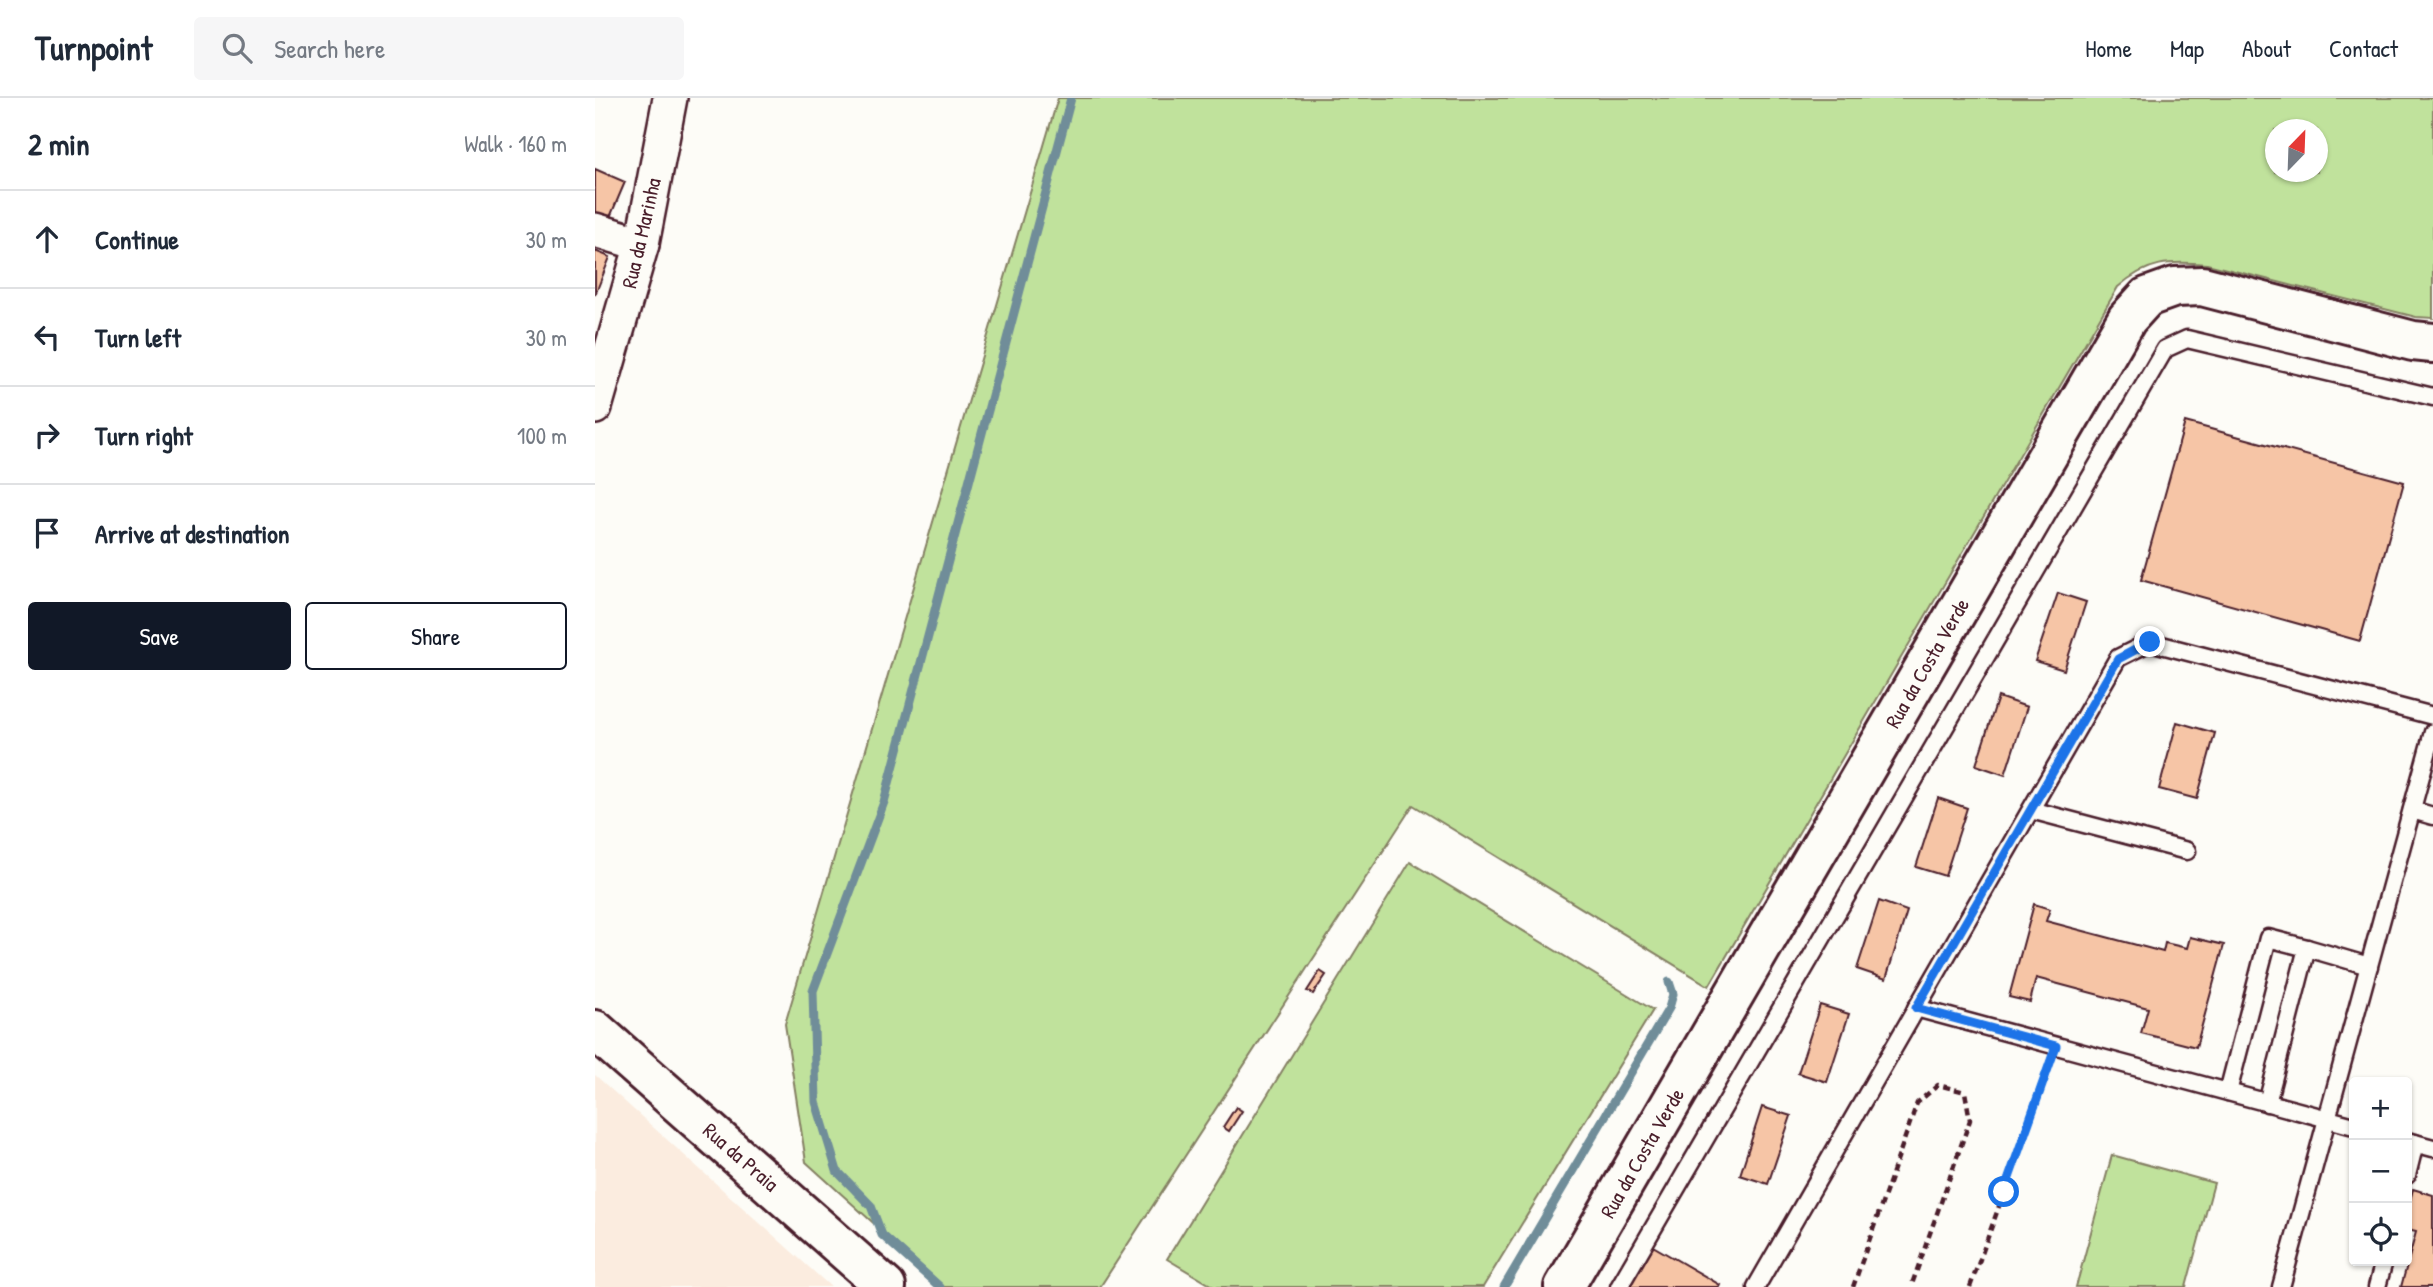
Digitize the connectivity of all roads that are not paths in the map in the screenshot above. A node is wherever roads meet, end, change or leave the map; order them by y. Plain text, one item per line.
1 (670, 98) edge
2 (595, 230) edge
3 (642, 244) junction
4 (2433, 343) edge
5 (2433, 397) edge
6 (595, 407) edge
7 (2433, 716) edge
8 (2433, 732) edge
9 (2031, 810) junction
10 (2412, 810) junction
11 (2433, 816) edge
12 (2187, 850) dead end
13 (2307, 948) junction
14 (2369, 965) junction
15 (1916, 1008) junction
16 (595, 1030) edge
17 (2228, 1092) junction
18 (2267, 1103) junction
19 (2327, 1119) junction
20 (2349, 1125) edge
21 (2412, 1142) edge
22 (2433, 1148) edge
23 (2383, 1266) edge
24 (886, 1287) edge
25 (1564, 1287) edge
26 (1619, 1287) edge
27 (1756, 1287) edge
28 (2281, 1287) edge
29 (2377, 1287) edge

1 - 3 street, Rua da Marinha
2 - 3 street
3 - 6 street, Rua da Marinha
4 - 25 street, Rua da Costa Verde
5 - 26 lane
7 - 9 lane
8 - 10 lane
9 - 12 lane
9 - 15 lane
10 - 11 lane
10 - 14 lane
13 - 14 lane
13 - 17 lane
13 - 18 lane
14 - 19 lane
15 - 17 lane
15 - 27 lane
16 - 24 street, Rua da Praia
17 - 18 lane
18 - 19 lane
19 - 20 lane
19 - 28 lane
21 - 22 lane
23 - 29 lane

